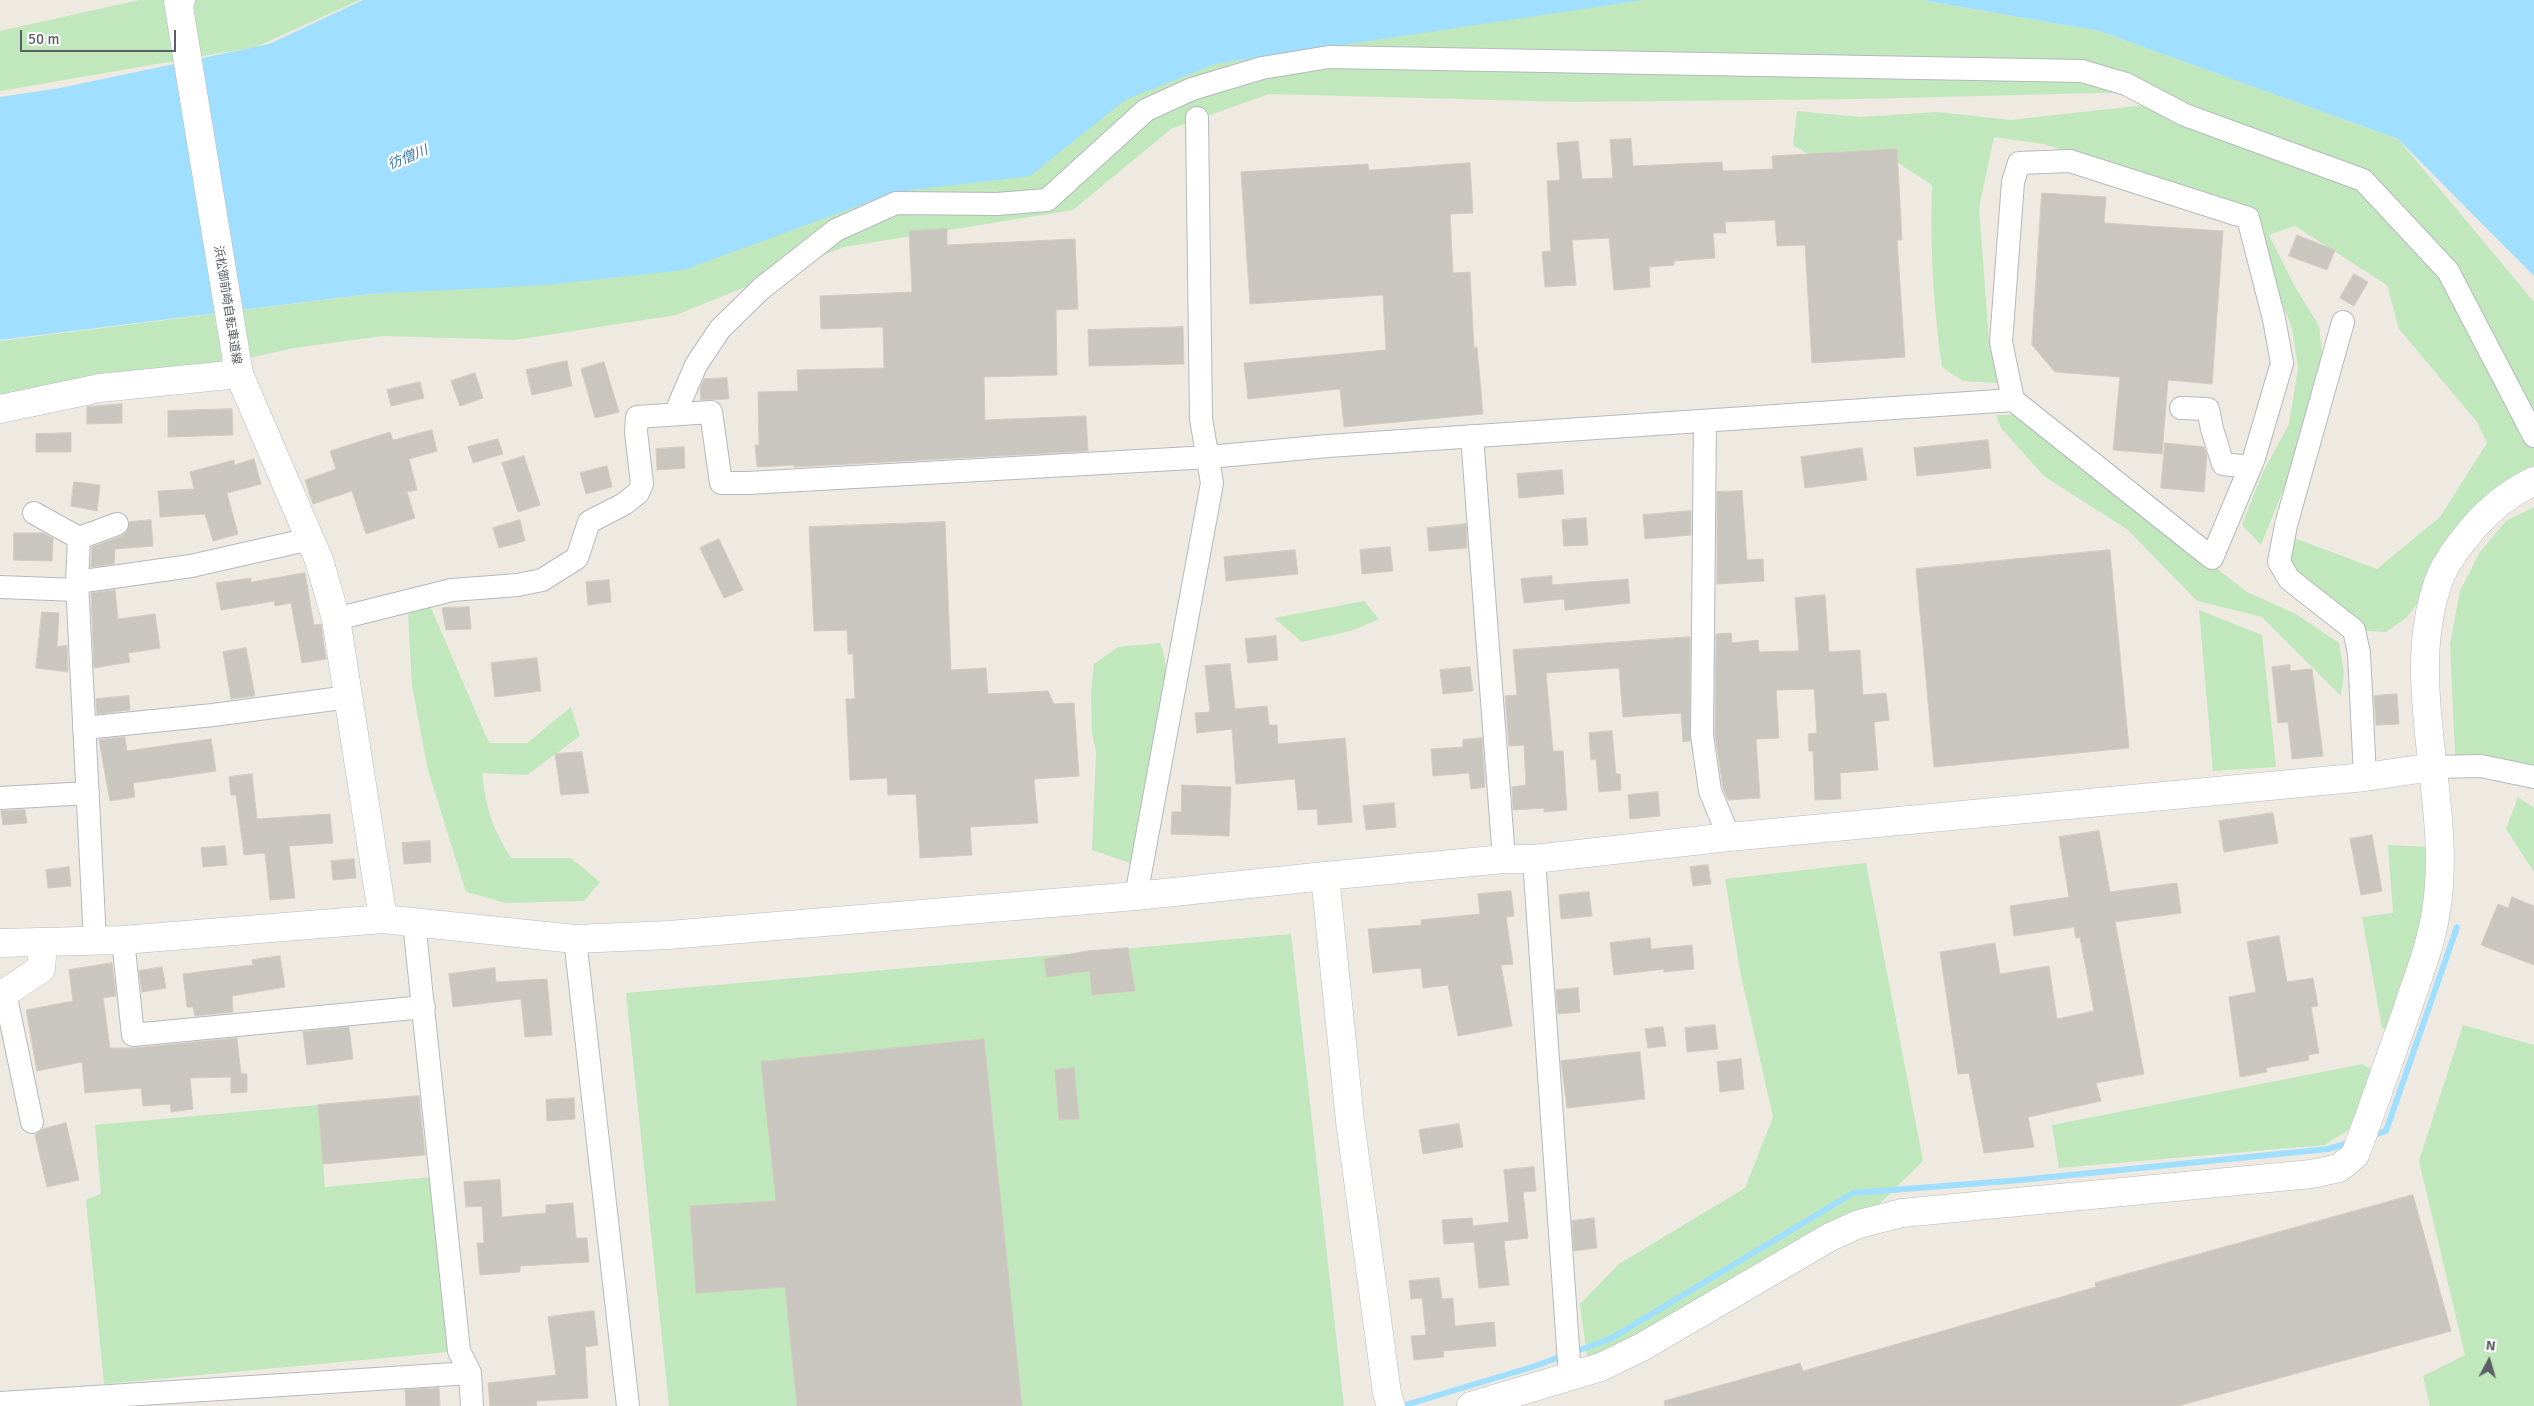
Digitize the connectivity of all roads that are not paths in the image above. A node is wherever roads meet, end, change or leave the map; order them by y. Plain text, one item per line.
1 (180, 2) edge
2 (1197, 118) dead end
3 (2342, 322) dead end
4 (236, 367) junction
5 (2013, 400) junction
6 (2181, 408) dead end
7 (0, 409) edge
8 (675, 414) junction
9 (1704, 420) junction
10 (1472, 436) junction
11 (2534, 436) edge
12 (1208, 457) junction
13 (2250, 467) junction
14 (2534, 481) edge
15 (34, 513) dead end
16 (117, 524) dead end
17 (80, 538) junction
18 (310, 539) junction
19 (77, 586) junction
20 (0, 587) edge
21 (336, 619) junction
22 (349, 697) junction
23 (84, 728) junction
24 (2434, 767) junction
25 (2365, 777) junction
26 (2534, 777) edge
27 (88, 793) junction
28 (0, 798) edge
29 (1729, 837) junction
30 (1504, 859) junction
31 (1534, 859) junction
32 (1325, 876) junction
33 (1136, 896) junction
34 (383, 919) junction
35 (414, 922) junction
36 (575, 939) junction
37 (123, 940) junction
38 (95, 941) junction
39 (43, 942) junction
40 (0, 943) edge
41 (2, 995) edge
42 (424, 1007) junction
43 (32, 1122) dead end
44 (470, 1373) junction
45 (1570, 1376) junction
46 (0, 1403) edge
47 (472, 1406) edge
48 (628, 1406) edge
49 (1391, 1406) edge
50 (1472, 1406) edge

1 - 4 street, 浜松御前崎自転車道線
2 - 12 street
3 - 25 street
4 - 7 street, 浜松御前崎自転車道線
4 - 18 street
5 - 9 street
5 - 13 street
5 - 13 street
6 - 13 street
8 - 11 street
8 - 12 street
8 - 21 street
9 - 10 street
9 - 29 street
10 - 12 street
10 - 30 street
12 - 33 street
14 - 24 street
15 - 17 street
16 - 17 street
17 - 19 street
18 - 19 street
18 - 21 street
19 - 20 street
19 - 23 street
21 - 22 street
22 - 23 street
22 - 34 street
23 - 27 street
24 - 25 street
24 - 26 street
24 - 45 street
25 - 29 street
27 - 28 street
27 - 38 street
29 - 31 street
30 - 31 street
30 - 32 street
31 - 45 street
32 - 33 street
32 - 49 street
33 - 36 street
34 - 35 street
34 - 37 street
35 - 36 street
35 - 42 street
36 - 48 street
37 - 38 street
37 - 42 street
38 - 39 street
39 - 40 street
39 - 41 street
41 - 43 street
42 - 44 street
44 - 46 street
44 - 47 street
45 - 50 street

